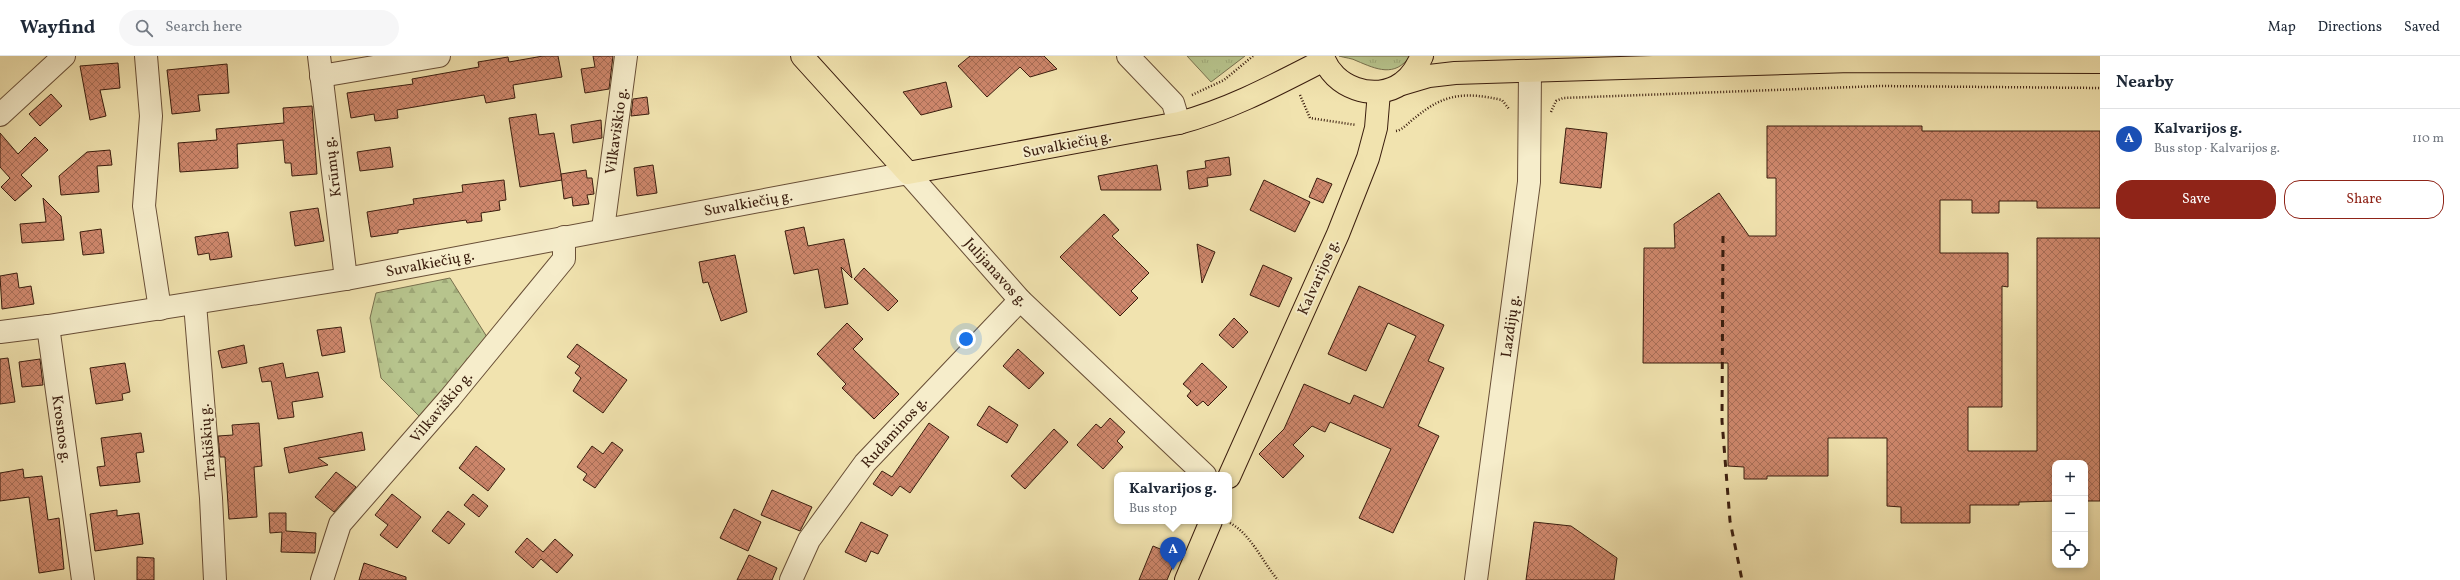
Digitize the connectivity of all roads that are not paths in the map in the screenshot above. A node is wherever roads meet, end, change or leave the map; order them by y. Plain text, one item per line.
1 (64, 56) edge
2 (146, 56) edge
3 (439, 56) edge
4 (626, 56) edge
5 (802, 56) edge
6 (1128, 56) edge
7 (1422, 56) edge
8 (1324, 58) edge
9 (2100, 62) edge
10 (320, 66) edge
11 (1530, 72) junction
12 (1402, 84) junction
13 (1379, 92) junction
14 (1176, 113) junction
15 (0, 115) edge
16 (908, 173) junction
17 (603, 229) junction
18 (564, 238) junction
19 (346, 279) junction
20 (1020, 300) junction
21 (195, 304) junction
22 (160, 309) junction
23 (48, 326) junction
24 (0, 332) edge
25 (1202, 472) edge
26 (1232, 472) edge
27 (1210, 524) edge
28 (83, 580) edge
29 (215, 580) edge
30 (322, 580) edge
31 (792, 580) edge
32 (1186, 580) edge
33 (1476, 580) edge

1 - 15 street
2 - 22 street
3 - 10 street
4 - 17 street, Vilkaviškio g.
5 - 16 main road, Julijanavos g.
6 - 14 street
7 - 12 main road
8 - 13 main road
8 - 14 main road, Suvalkiečių g.
9 - 11 main road
10 - 19 street, Krūmų g.
11 - 12 main road
11 - 33 street, Lazdijų g.
12 - 13 main road
13 - 26 main road, Kalvarijos g.
14 - 16 main road, Suvalkiečių g.
16 - 17 street, Suvalkiečių g.
16 - 20 street, Julijanavos g.
17 - 18 street, Suvalkiečių g.
18 - 19 street, Suvalkiečių g.
18 - 30 street, Vilkaviškio g.
19 - 21 street, Suvalkiečių g.
20 - 25 street, Julijanavos g.
20 - 31 street, Rudaminos g.
21 - 22 street, Suvalkiečių g.
21 - 29 street, Trakiškių g.
22 - 23 street, Suvalkiečių g.
23 - 24 street
23 - 28 street, Krosnos g.
27 - 32 main road

